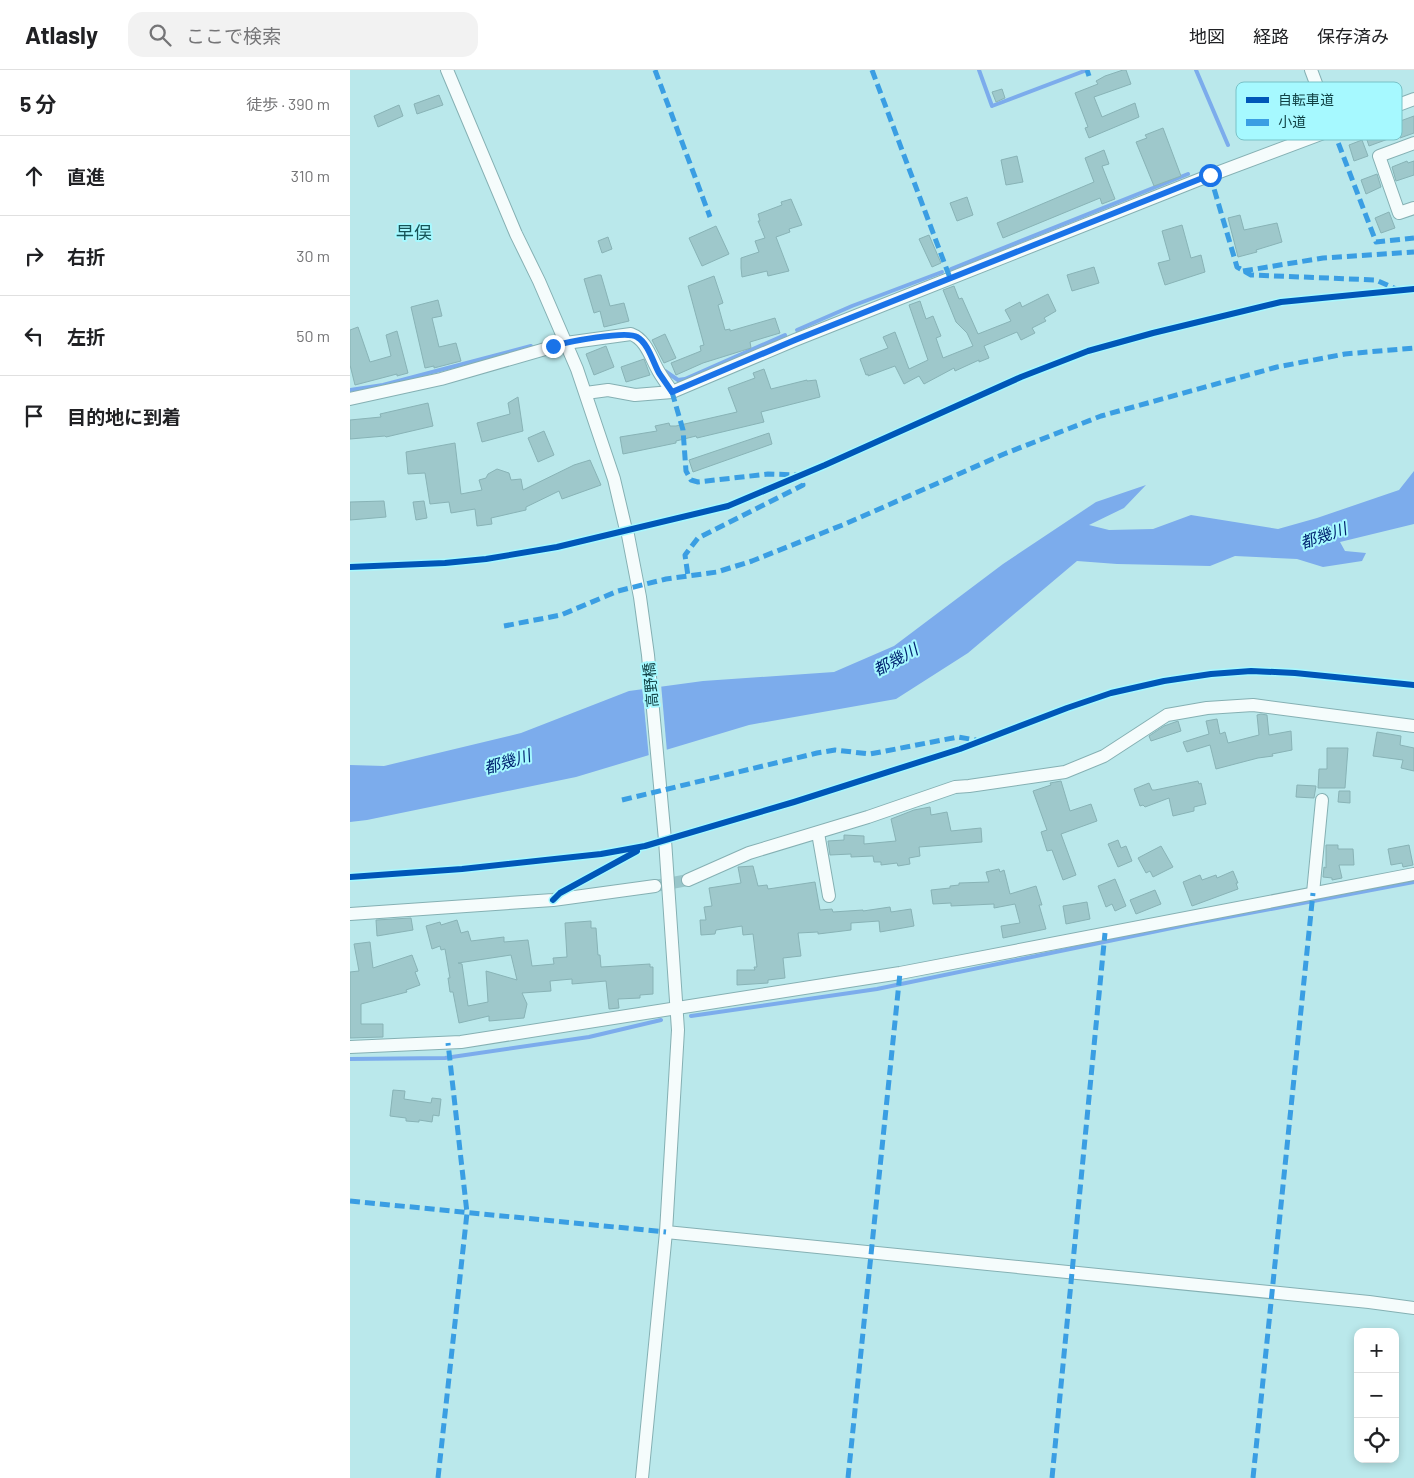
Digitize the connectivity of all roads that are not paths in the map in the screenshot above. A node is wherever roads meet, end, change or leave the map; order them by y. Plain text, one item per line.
1 (447, 70) edge
2 (1311, 70) edge
3 (1315, 82) edge
4 (1414, 99) edge
5 (1402, 103) edge
6 (1304, 140) edge
7 (1414, 143) edge
8 (1414, 208) edge
9 (566, 343) junction
10 (672, 392) junction
11 (586, 393) junction
12 (350, 399) edge
13 (1414, 726) edge
14 (1322, 800) dead end
15 (818, 833) junction
16 (1414, 874) edge
17 (688, 880) tunnel mouth
18 (656, 886) tunnel mouth
19 (1313, 893) junction
20 (829, 896) dead end
21 (350, 914) edge
22 (677, 1008) junction
23 (350, 1048) edge
24 (666, 1232) junction
25 (1414, 1308) edge
26 (642, 1478) edge

1 - 9 street, 高野橋
2 - 3 street
4 - 5 street
6 - 10 street
7 - 8 street
9 - 10 street
9 - 11 street, 高野橋
9 - 12 street
10 - 11 street
11 - 22 street, 高野橋
13 - 15 street
14 - 19 street
15 - 17 street
15 - 20 street
16 - 19 street
18 - 21 street
19 - 22 street
22 - 23 street
22 - 24 street, 高野橋
24 - 25 street
24 - 26 street, 高野橋

